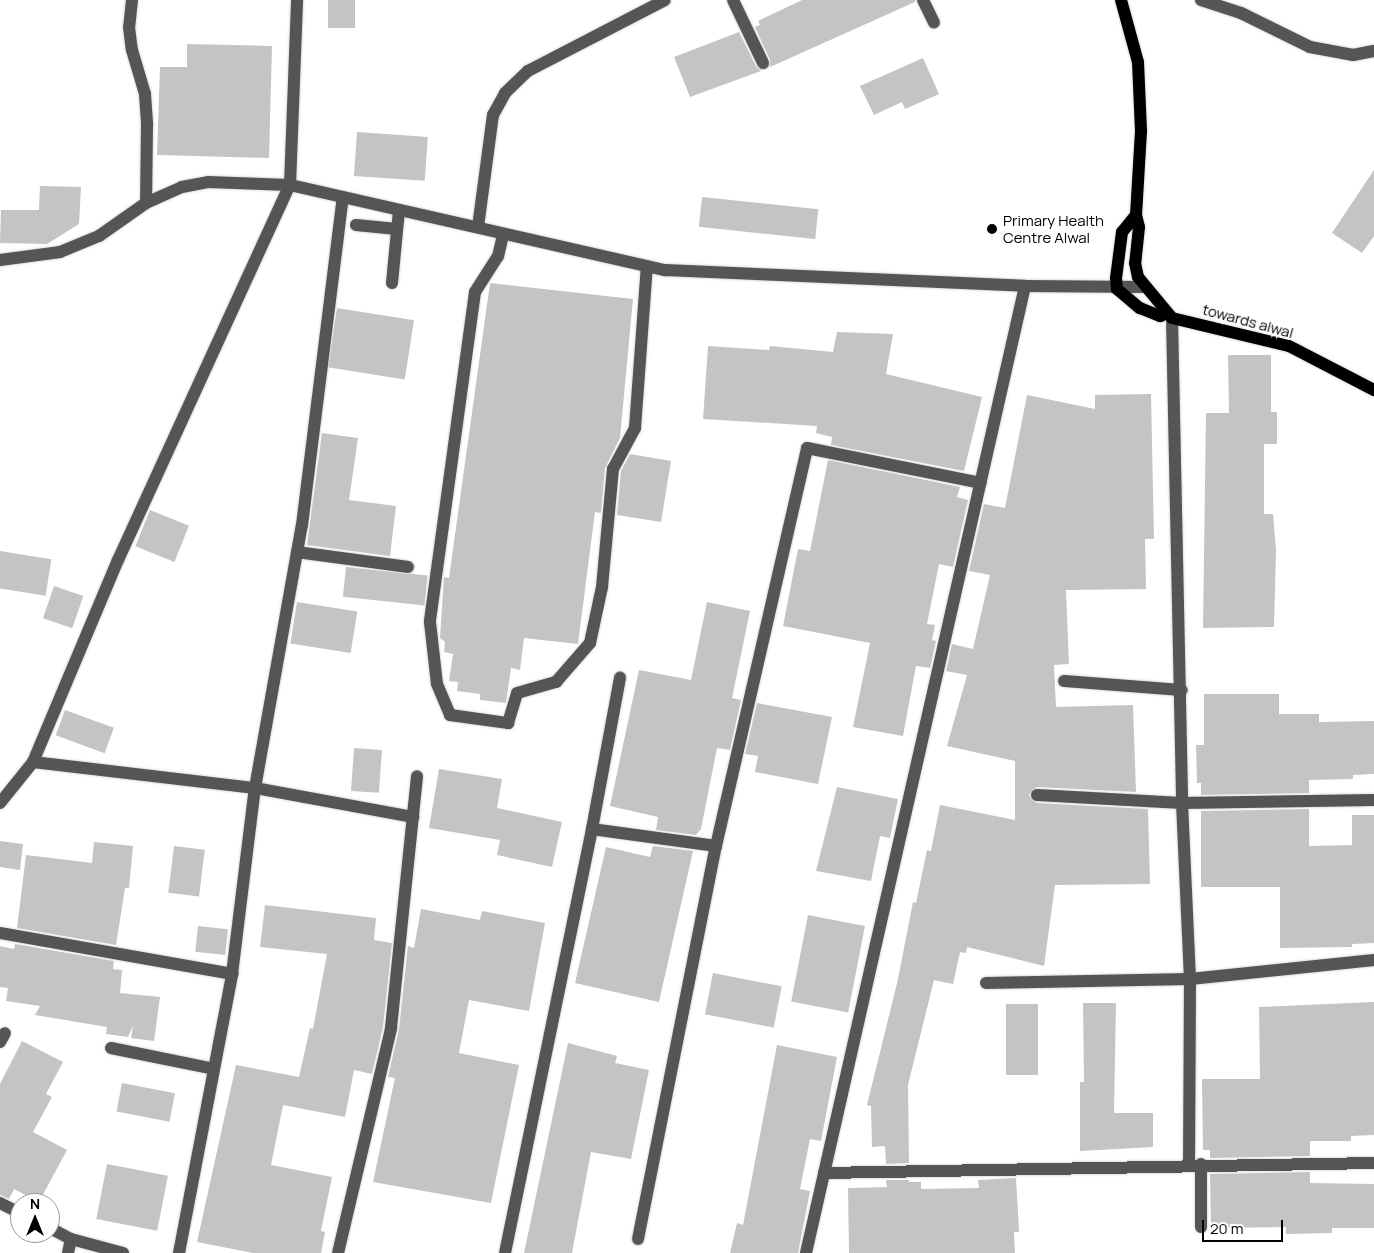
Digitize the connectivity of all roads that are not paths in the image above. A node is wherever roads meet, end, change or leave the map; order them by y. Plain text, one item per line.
1 (132, 0) edge
2 (297, 0) edge
3 (665, 0) edge
4 (733, 0) edge
5 (923, 0) edge
6 (1121, 0) edge
7 (1200, 0) edge
8 (934, 23) dead end
9 (1374, 52) edge
10 (763, 63) dead end
11 (290, 185) junction
12 (343, 198) junction
13 (146, 203) junction
14 (398, 210) junction
15 (1136, 214) junction
16 (356, 225) dead end
17 (478, 228) junction
18 (397, 229) junction
19 (503, 235) junction
20 (0, 260) edge
21 (647, 266) junction
22 (392, 283) dead end
23 (1025, 286) junction
24 (1146, 287) junction
25 (1117, 289) junction
26 (1169, 316) junction
27 (1374, 390) edge
28 (980, 483) junction
29 (297, 552) junction
30 (408, 566) dead end
31 (620, 678) dead end
32 (1064, 681) dead end
33 (1182, 690) junction
34 (33, 762) junction
35 (416, 776) dead end
36 (255, 788) junction
37 (1037, 796) dead end
38 (1374, 800) edge
39 (0, 803) edge
40 (1182, 803) junction
41 (413, 817) junction
42 (592, 830) junction
43 (716, 846) junction
44 (0, 933) edge
45 (1374, 960) edge
46 (232, 974) junction
47 (1190, 979) junction
48 (986, 983) dead end
49 (111, 1048) dead end
50 (214, 1069) junction
51 (1374, 1163) edge
52 (1195, 1165) junction
53 (824, 1173) junction
54 (1201, 1227) dead end
55 (60, 1233) edge
56 (71, 1239) junction
57 (638, 1239) dead end
58 (68, 1253) edge
59 (123, 1253) edge
60 (179, 1253) edge
61 (338, 1253) edge
62 (505, 1253) edge
63 (806, 1253) edge

1 - 13 street
2 - 11 street
3 - 17 street
4 - 10 street
5 - 8 street
6 - 15 main road
7 - 9 street
11 - 12 street
11 - 13 street
11 - 34 street
12 - 14 street
12 - 29 street
13 - 20 street
14 - 17 street
14 - 18 street
15 - 24 main road
15 - 25 main road
16 - 18 street
17 - 19 street
18 - 22 street
19 - 21 street
19 - 21 street
21 - 23 street
23 - 25 street
23 - 28 street
24 - 25 street
24 - 26 main road
25 - 26 main road, towards alwal
26 - 27 main road, towards alwal
26 - 33 street
28 - 43 street
28 - 53 street
29 - 30 street
29 - 36 street
31 - 42 street
32 - 33 street
33 - 40 street
34 - 36 street
34 - 39 street
35 - 41 street
36 - 41 street
36 - 46 street
37 - 40 street
38 - 40 street
40 - 47 street
41 - 61 street
42 - 43 street
42 - 62 street
43 - 57 street
44 - 46 street
45 - 47 street
46 - 50 street
47 - 48 street
47 - 52 street
49 - 50 street
50 - 60 street
51 - 52 street
52 - 53 street
52 - 54 street
53 - 63 street
55 - 56 street
56 - 58 street
56 - 59 street

